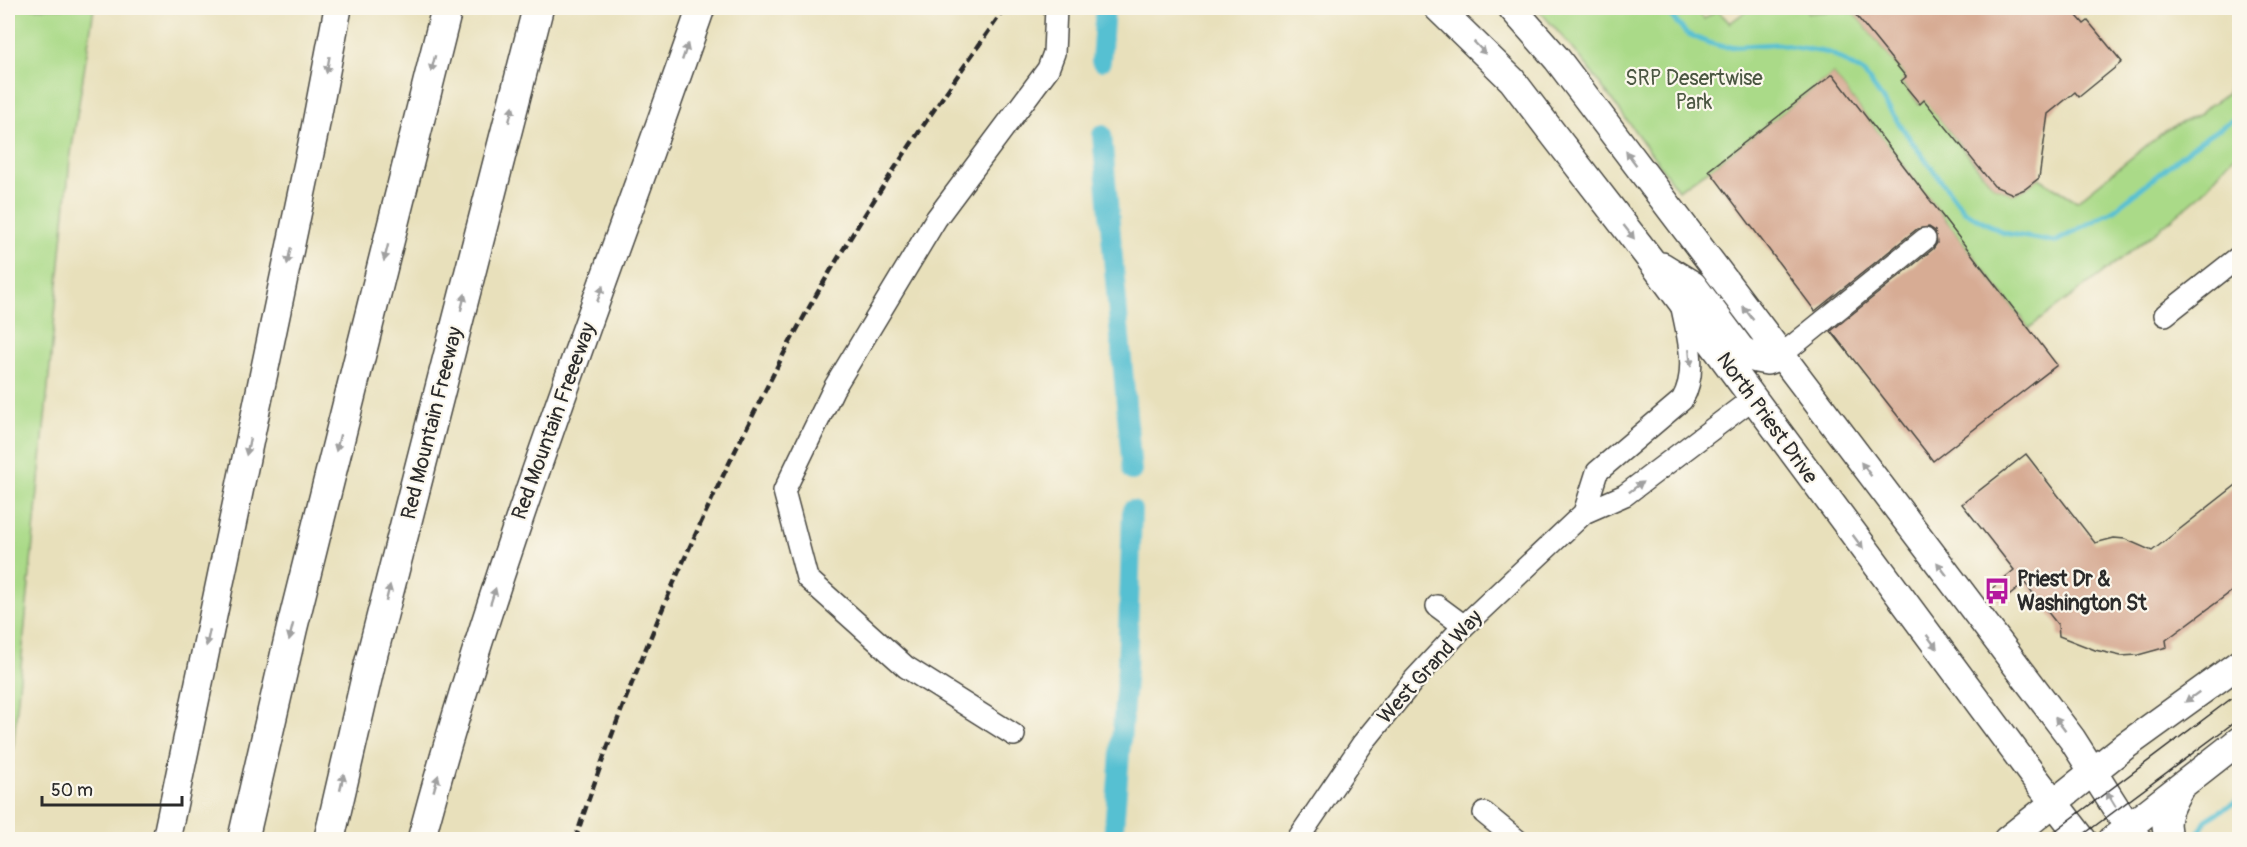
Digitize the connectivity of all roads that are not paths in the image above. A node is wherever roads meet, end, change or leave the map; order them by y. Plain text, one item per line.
1 (338, 8) edge
2 (447, 8) edge
3 (540, 8) edge
4 (701, 8) edge
5 (1056, 8) edge
6 (1438, 8) edge
7 (1512, 8) edge
8 (1925, 240) dead end
9 (2240, 256) edge
10 (1650, 260) junction
11 (1680, 300) junction
12 (2165, 315) dead end
13 (1780, 356) junction
14 (1752, 399) junction
15 (1584, 513) junction
16 (1437, 606) dead end
17 (1464, 626) junction
18 (2240, 663) edge
19 (1014, 735) dead end
20 (2240, 740) edge
21 (2094, 772) junction
22 (2180, 786) junction
23 (2054, 803) junction
24 (1484, 813) dead end
25 (2126, 835) edge
26 (1509, 837) edge
27 (166, 840) edge
28 (243, 840) edge
29 (329, 840) edge
30 (421, 840) edge
31 (1297, 840) edge
32 (2007, 840) edge
33 (2083, 840) edge
34 (2170, 840) edge

1 -> 27 main road
2 -> 28 highway
29 -> 3 highway, Red Mountain Freeway
30 -> 4 main road, Red Mountain Freeeway
5 - 19 street
6 -> 10 main road, North Priest Drive
13 -> 7 main road
8 - 13 street
9 - 12 street
10 - 11 main road, North Priest Drive
10 - 13 main road
11 - 14 main road, North Priest Drive
11 -> 15 street, West Grand Way
21 -> 13 main road
15 -> 14 street, West Grand Way
14 -> 23 main road, North Priest Drive
15 - 17 street, West Grand Way
16 - 17 street
17 - 31 street, West Grand Way
18 -> 21 main road
20 - 22 main road
21 - 23 main road
25 -> 21 main road
22 - 25 main road
22 - 34 main road
23 - 32 main road
23 - 33 main road, North Priest Drive
24 - 26 street

